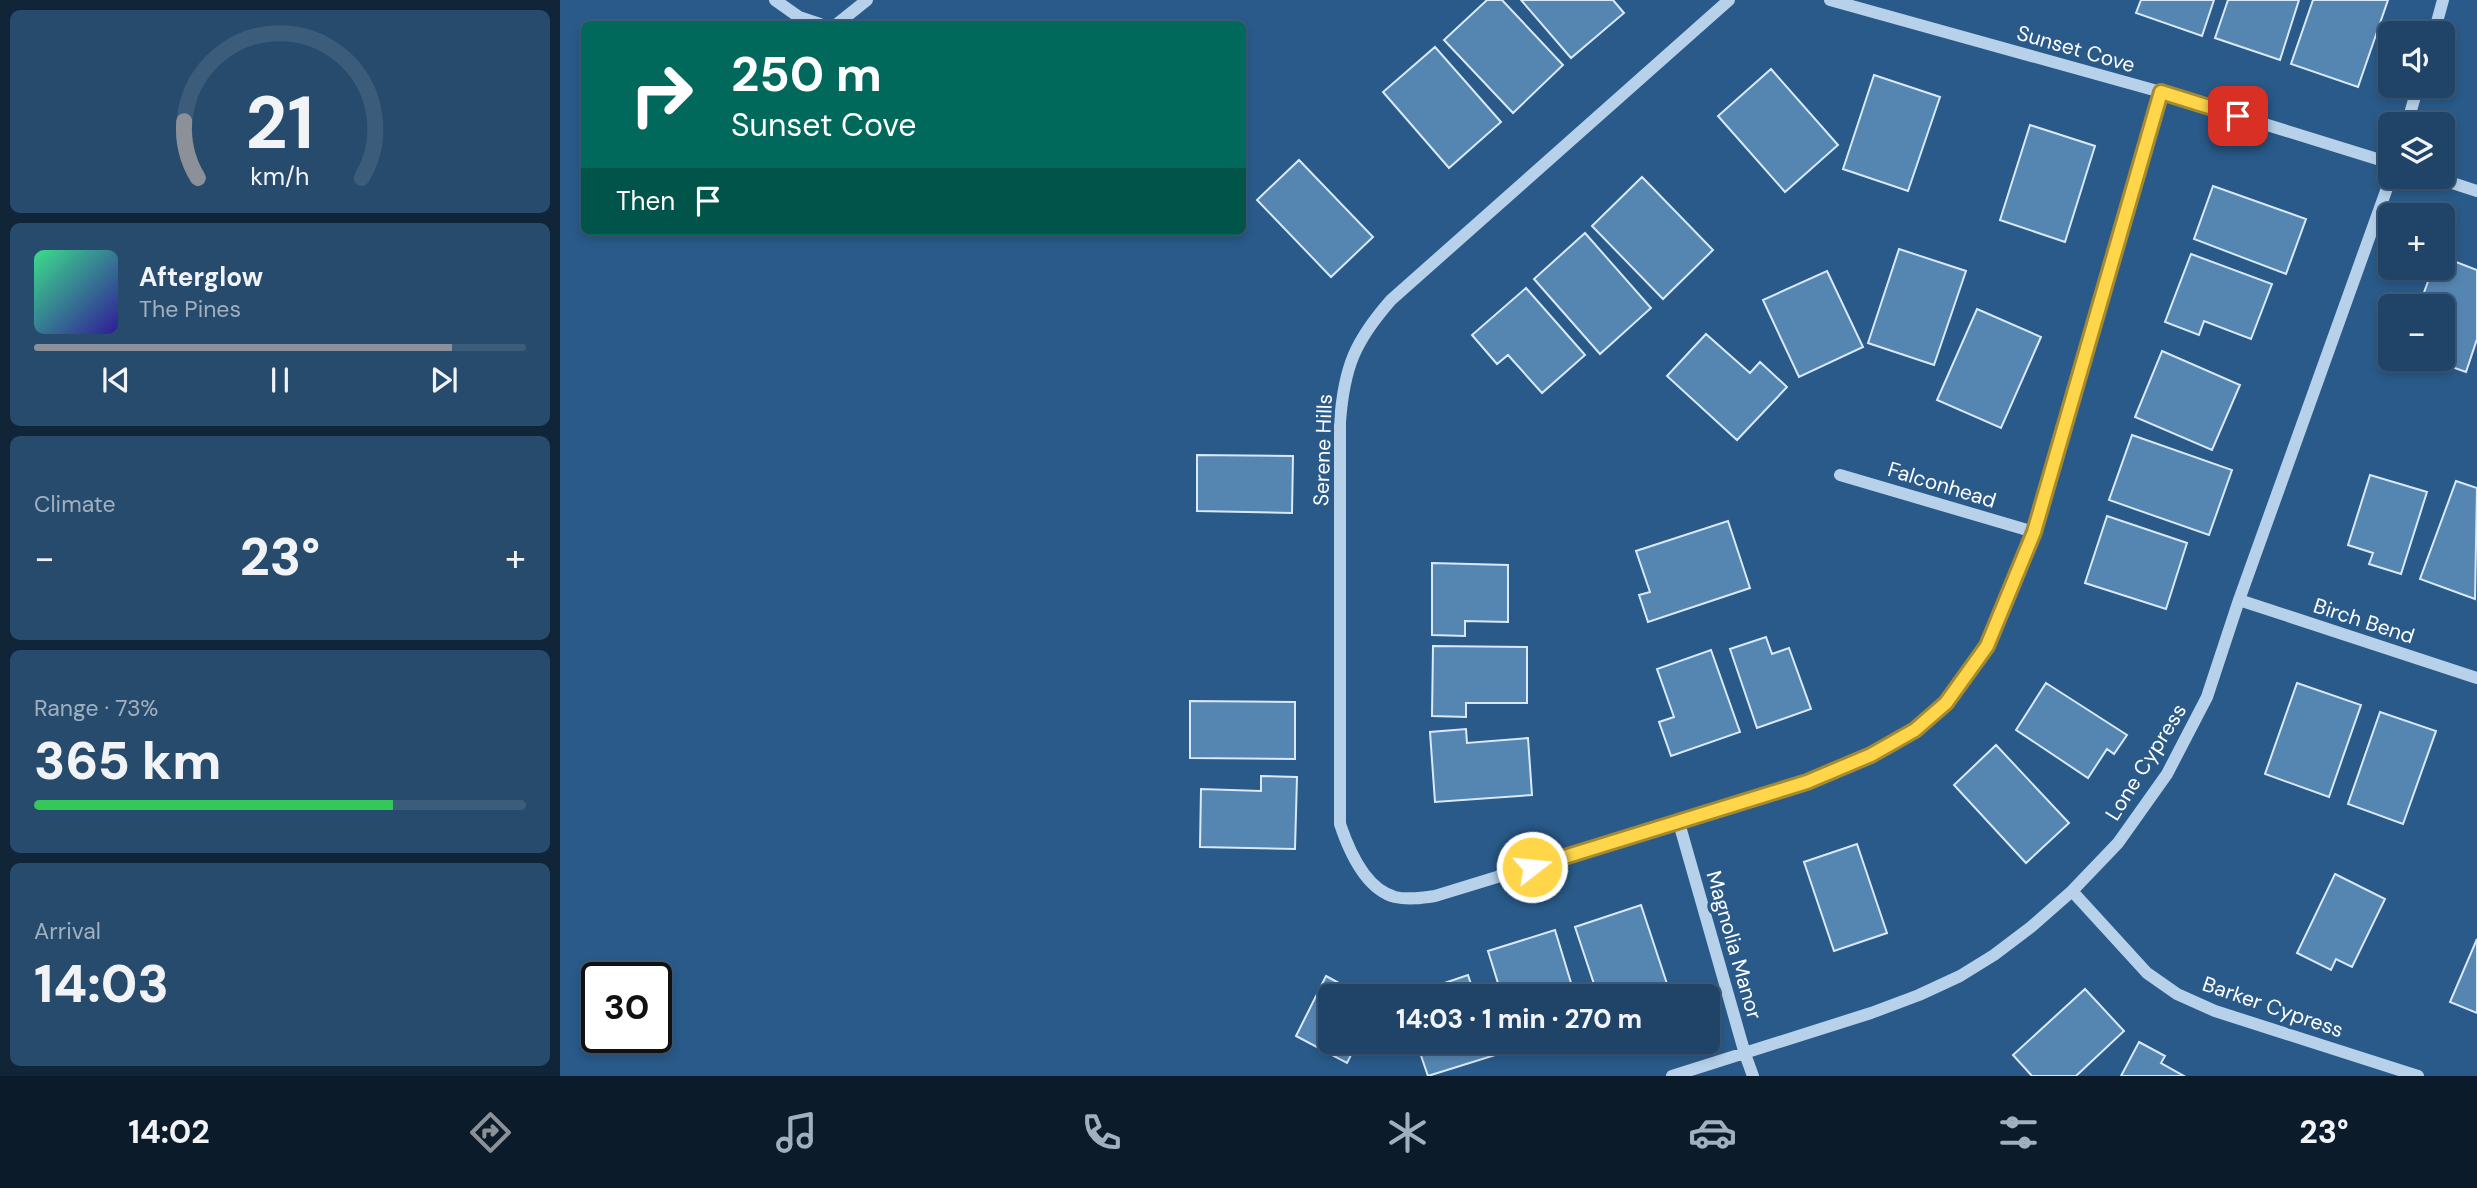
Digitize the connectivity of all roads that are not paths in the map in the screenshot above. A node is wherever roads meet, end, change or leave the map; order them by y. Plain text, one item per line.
1 (775, 0) edge
2 (867, 0) edge
3 (1729, 0) edge
4 (1830, 0) edge
5 (2443, 0) edge
6 (810, 21) edge
7 (841, 21) edge
8 (2437, 21) edge
9 (2161, 92) junction
10 (2378, 159) edge
11 (2455, 184) edge
12 (2388, 189) edge
13 (2477, 191) edge
14 (1840, 475) dead end
15 (2034, 532) junction
16 (2239, 600) junction
17 (2477, 678) edge
18 (1679, 823) junction
19 (2072, 891) junction
20 (1745, 1054) junction
21 (1672, 1076) edge
22 (1754, 1076) edge
23 (2418, 1076) edge

1 - 6 street
2 - 7 street
3 - 18 street, Serene Hills
4 - 9 street, Sunset Cove
5 - 8 street
9 - 10 street, Sunset Cove
9 - 15 street
11 - 13 street
12 - 16 street, Lone Cypress
14 - 15 street, Falconhead
15 - 18 street
16 - 17 street, Birch Bend
16 - 19 street, Lone Cypress
18 - 20 street, Magnolia Manor
19 - 20 street, Lone Cypress
19 - 23 street, Barker Cypress
20 - 21 street, Lone Cypress
20 - 22 street, Magnolia Manor

